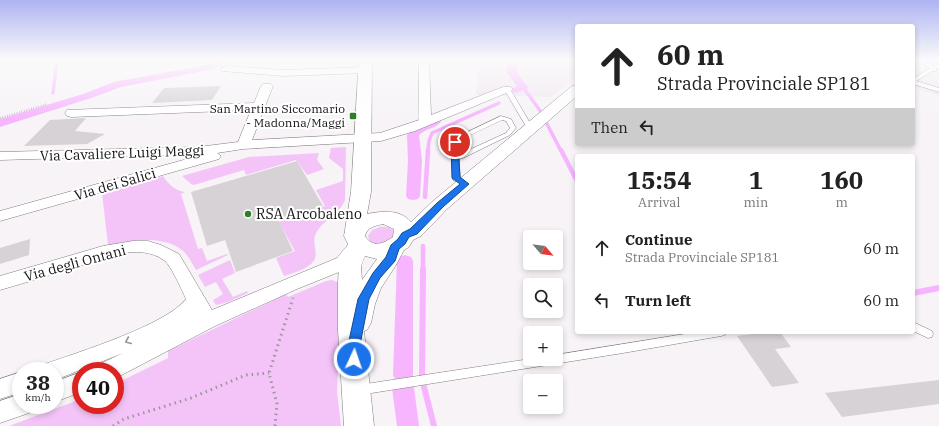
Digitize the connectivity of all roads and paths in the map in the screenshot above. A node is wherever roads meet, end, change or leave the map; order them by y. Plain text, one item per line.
1 (364, 80) edge
2 (424, 80) edge
3 (915, 82) edge
4 (267, 86) dead end
5 (507, 88) joint
6 (575, 90) edge
7 (939, 90) edge
8 (47, 104) dead end
9 (258, 106) junction
10 (71, 112) dead end
11 (0, 118) edge
12 (425, 121) junction
13 (530, 128) junction
14 (362, 139) junction
15 (243, 145) junction
16 (226, 147) junction
17 (0, 156) edge
18 (25, 156) junction
19 (455, 158) junction
20 (0, 166) edge
21 (465, 184) junction
22 (361, 192) junction
23 (0, 216) edge
24 (395, 230) junction
25 (357, 236) junction
26 (322, 271) junction
27 (350, 281) junction
28 (0, 283) edge
29 (290, 284) junction
30 (196, 300) junction
31 (208, 320) junction
32 (915, 327) edge
33 (154, 331) junction
34 (709, 334) edge
35 (928, 334) dead end
36 (179, 335) junction
37 (353, 350) junction
38 (124, 363) edge
39 (64, 367) edge
40 (269, 373) junction
41 (12, 385) edge
42 (0, 389) edge
43 (357, 391) junction
44 (12, 408) edge
45 (0, 412) edge
46 (113, 426) edge
47 (274, 426) edge
48 (359, 426) edge

1 - 14 street
2 - 12 street
3 - 7 lane
4 - 9 street
5 - 12 street, Via Cavaliere Luigi Maggi
5 - 13 lane
6 - 13 street
8 - 11 path
9 - 10 street
9 - 15 street
12 - 14 street, Via Cavaliere Luigi Maggi
13 - 21 street
14 - 15 street, Via Cavaliere Luigi Maggi
14 - 22 street
15 - 16 street, Via Cavaliere Luigi Maggi
16 - 18 street, Via Cavaliere Luigi Maggi
16 - 23 street, Via dei Salici
17 - 18 street, Via Cavaliere Luigi Maggi
18 - 20 street
19 - 19 lane
19 - 21 lane
21 - 24 street
22 - 24 street
22 - 25 street
24 - 25 street
24 - 25 street
24 - 37 street
25 - 26 street
25 - 27 street
26 - 27 street
26 - 29 street
27 - 37 street
28 - 30 street, Via degli Ontani
29 - 31 street
29 - 40 path
30 - 31 street, Via degli Ontani
30 - 33 street
31 - 36 street
32 - 35 lane
33 - 36 street
33 -> 39 street
34 - 43 lane
36 - 38 street
37 - 43 street
40 - 46 path
40 - 47 path
41 - 42 street
43 - 48 street
44 - 45 street

